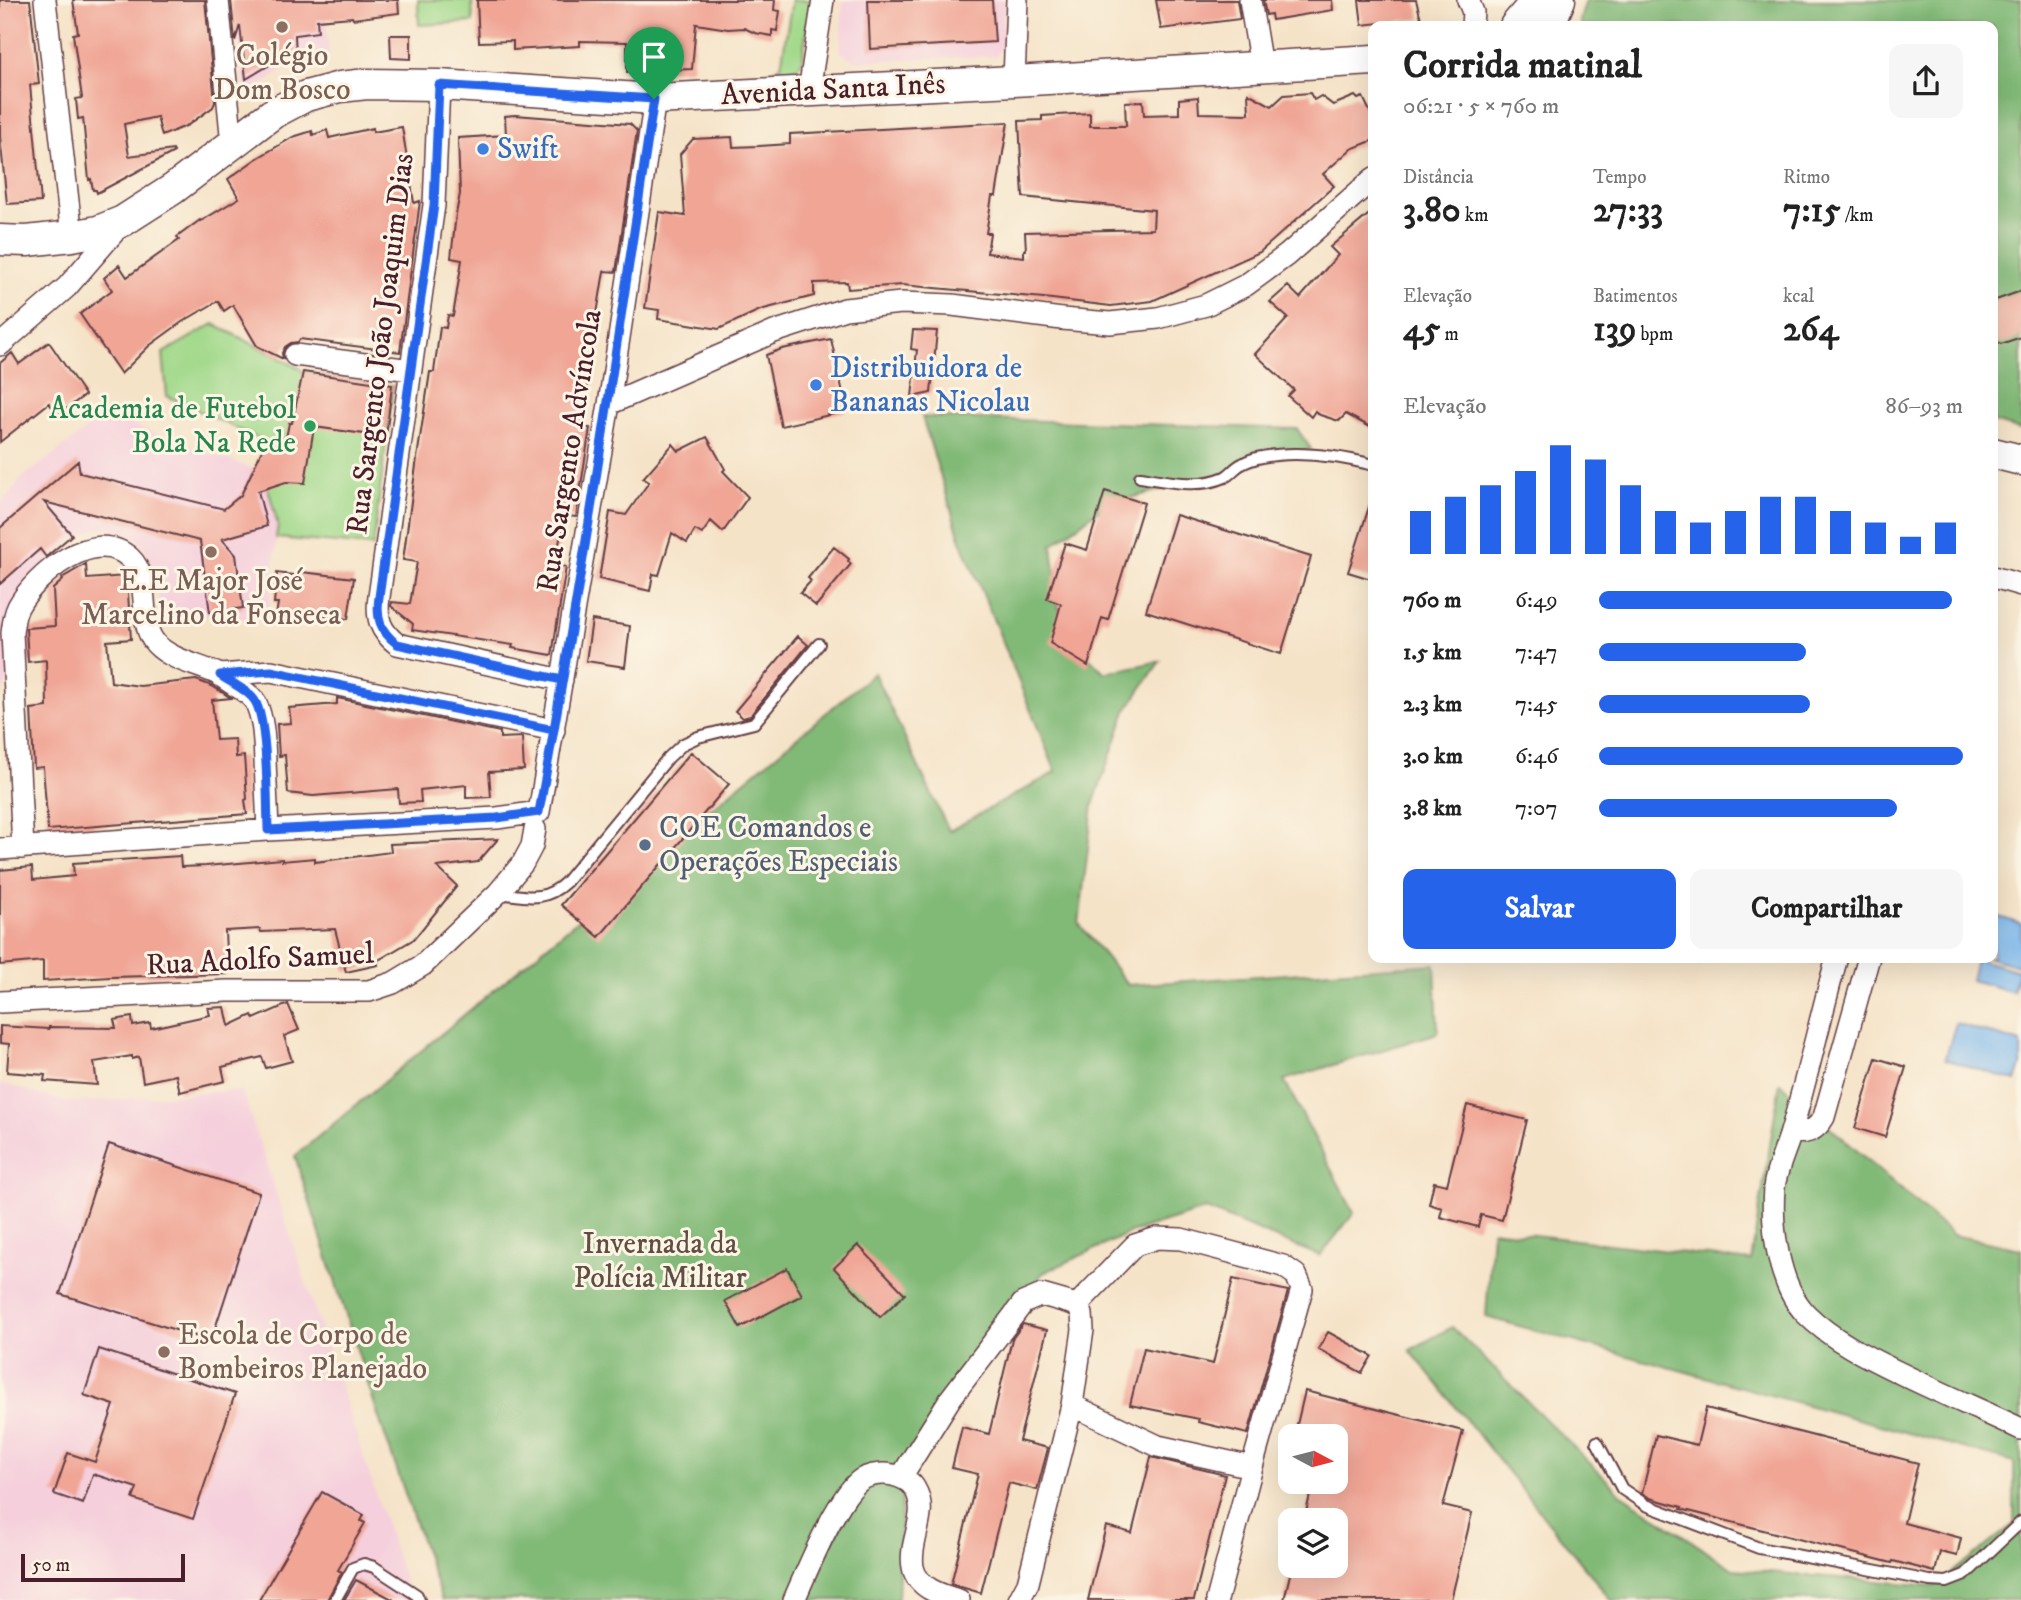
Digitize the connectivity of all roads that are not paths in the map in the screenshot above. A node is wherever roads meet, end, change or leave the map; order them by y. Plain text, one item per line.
1 (46, 0) edge
2 (218, 0) edge
3 (823, 0) edge
4 (1017, 0) edge
5 (1250, 0) edge
6 (1468, 0) edge
7 (1537, 0) edge
8 (1560, 0) edge
9 (1472, 21) edge
10 (1520, 21) edge
11 (1551, 21) edge
12 (1368, 60) edge
13 (1261, 66) junction
14 (1014, 81) junction
15 (439, 85) junction
16 (808, 91) junction
17 (654, 99) junction
18 (232, 144) junction
19 (1368, 183) edge
20 (123, 221) junction
21 (72, 236) junction
22 (0, 240) edge
23 (0, 345) edge
24 (295, 355) dead end
25 (411, 370) junction
26 (609, 404) junction
27 (1998, 454) edge
28 (2021, 460) edge
29 (1368, 464) edge
30 (1140, 477) dead end
31 (1998, 578) edge
32 (2021, 585) edge
33 (819, 644) dead end
34 (220, 675) junction
35 (562, 680) junction
36 (554, 730) junction
37 (537, 821) junction
38 (268, 830) junction
39 (23, 848) junction
40 (0, 849) edge
41 (498, 893) junction
42 (1835, 963) edge
43 (1867, 963) edge
44 (0, 1003) edge
45 (1791, 1132) junction
46 (1077, 1305) junction
47 (1072, 1405) junction
48 (2021, 1429) edge
49 (1597, 1442) dead end
50 (1252, 1467) junction
51 (901, 1477) junction
52 (2021, 1522) edge
53 (335, 1600) edge
54 (419, 1600) edge
55 (794, 1600) edge
56 (959, 1600) edge
57 (1019, 1600) edge
58 (1217, 1600) edge

1 - 21 street
2 - 18 street
3 - 16 street
4 - 14 street
5 - 13 street
6 - 9 street
7 - 10 main road
8 - 11 main road
12 - 13 main road, Avenida Santa Inês
13 - 14 main road, Avenida Santa Inês
14 - 16 main road, Avenida Santa Inês
15 - 17 main road, Avenida Santa Inês
15 - 18 main road, Avenida Santa Inês
15 - 25 street, Rua Sargento João Joaquim Dias
16 - 17 main road, Avenida Santa Inês
17 - 26 street, Rua Sargento Advíncola
18 - 20 main road, Avenida Santa Inês
19 - 26 street
20 - 21 main road, Avenida Santa Inês
20 - 23 street
21 - 22 main road, Avenida Santa Inês
24 - 25 street
25 - 35 street, Rua Sargento João Joaquim Dias
26 - 35 street, Rua Sargento Advíncola
27 - 28 main road
29 - 30 lane
31 - 32 street
33 - 41 lane
34 - 36 street
34 - 38 street
34 - 39 street
35 - 36 street, Rua Sargento Advíncola
36 - 37 street, Rua Sargento Advíncola
37 - 38 street
37 - 41 street, Rua Adolfo Samuel
38 - 39 street
39 - 40 street
41 - 44 street, Rua Adolfo Samuel
42 - 45 street
43 - 45 street
45 - 48 street
46 - 47 street
46 - 50 street
46 - 51 street
47 - 50 street
47 - 57 street
49 - 52 lane
50 - 58 street
51 - 55 street
51 - 56 street
53 - 54 lane

